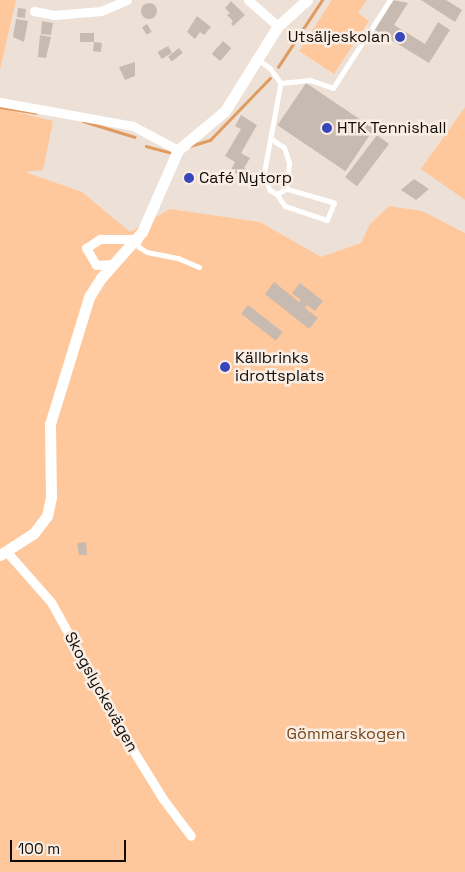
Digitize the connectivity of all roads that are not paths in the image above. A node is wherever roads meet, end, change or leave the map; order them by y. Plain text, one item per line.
1 (127, 0) edge
2 (248, 0) edge
3 (307, 0) edge
4 (390, 0) edge
5 (34, 11) dead end
6 (278, 26) junction
7 (257, 59) junction
8 (281, 83) junction
9 (0, 102) edge
10 (272, 140) junction
11 (178, 150) junction
12 (286, 189) junction
13 (277, 194) junction
14 (138, 239) junction
15 (114, 264) junction
16 (199, 267) dead end
17 (3, 553) edge
18 (191, 836) dead end

1 - 5 street
2 - 6 street
3 - 6 street
4 - 8 lane
6 - 7 street
7 - 8 lane
7 - 11 street
8 - 10 lane
9 - 11 street
10 - 12 lane
10 - 13 lane
11 - 14 street
12 - 13 lane
12 - 13 lane
14 - 15 street
14 - 15 street
14 - 16 lane
15 - 17 street
17 - 18 street, Skogslyckevägen

